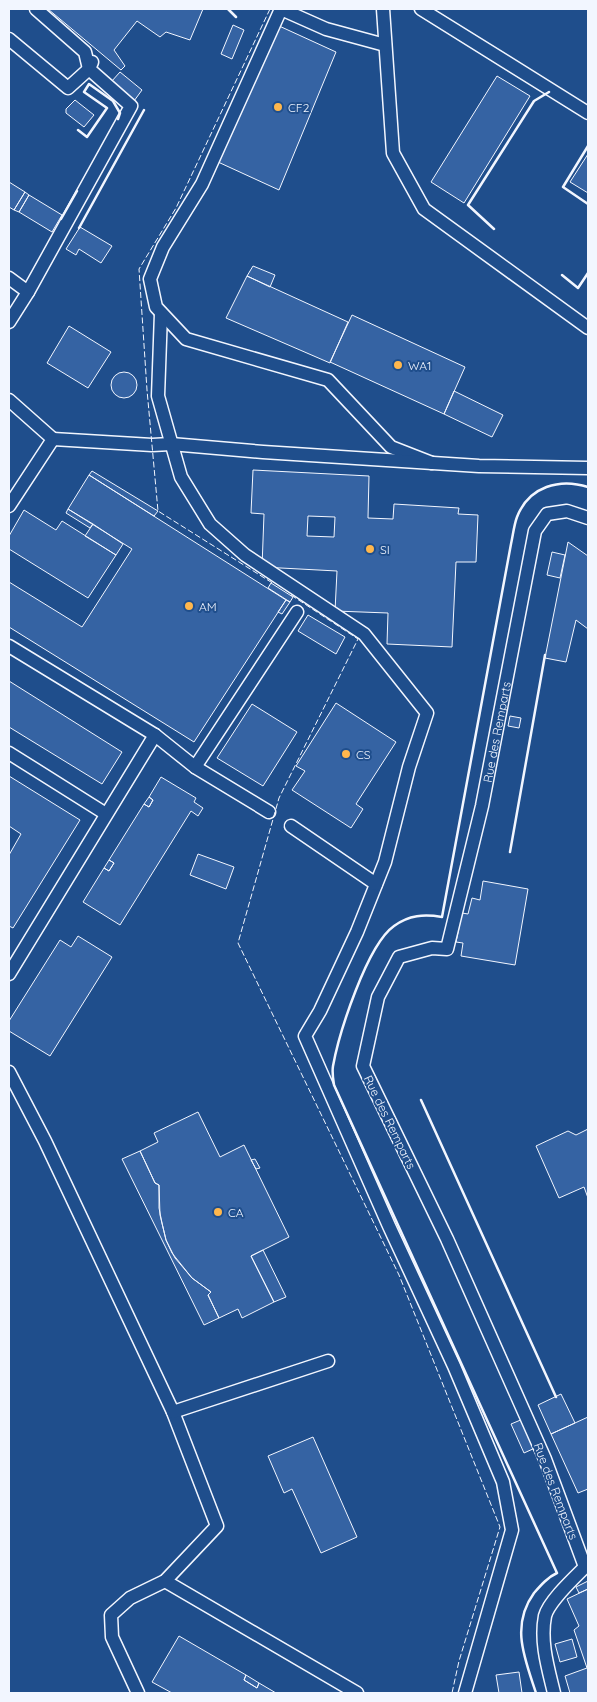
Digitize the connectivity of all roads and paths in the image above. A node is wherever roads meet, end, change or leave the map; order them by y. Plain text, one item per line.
1 (36, 9) edge
2 (383, 9) edge
3 (420, 9) edge
4 (286, 10) edge
5 (9, 39) edge
6 (385, 45) junction
7 (95, 56) dead end
8 (89, 69) junction
9 (588, 113) edge
10 (9, 278) edge
11 (28, 292) junction
12 (161, 313) junction
13 (9, 322) edge
14 (588, 328) edge
15 (9, 400) edge
16 (53, 439) junction
17 (171, 444) junction
18 (432, 463) junction
19 (588, 468) edge
20 (9, 506) edge
21 (588, 518) edge
22 (297, 612) dead end
23 (9, 646) edge
24 (155, 735) junction
25 (9, 753) edge
26 (195, 767) junction
27 (269, 812) dead end
28 (106, 814) junction
29 (290, 826) dead end
30 (376, 884) junction
31 (9, 974) edge
32 (9, 1072) edge
33 (328, 1361) dead end
34 (173, 1412) junction
35 (164, 1581) junction
36 (138, 1693) edge
37 (358, 1693) edge
38 (464, 1693) edge
39 (554, 1693) edge

1 - 8 lane
2 - 6 lane
3 - 9 lane
4 - 6 lane
4 - 12 lane
5 - 8 lane
6 - 14 lane
7 - 8 lane
8 - 11 lane
10 - 11 lane
11 - 13 lane
12 - 17 lane
12 - 18 lane
15 - 16 lane
16 - 17 lane
16 - 20 lane
17 - 18 lane
17 - 30 lane
18 - 19 lane
21 - 39 lane, Rue des Remparts
22 - 26 lane
23 - 24 lane
24 - 26 lane
24 - 28 lane
25 - 28 lane
26 - 27 lane
28 - 31 lane
29 - 30 lane
30 - 38 lane
32 - 34 lane
33 - 34 lane
34 - 35 lane
35 - 36 lane
35 - 37 lane

